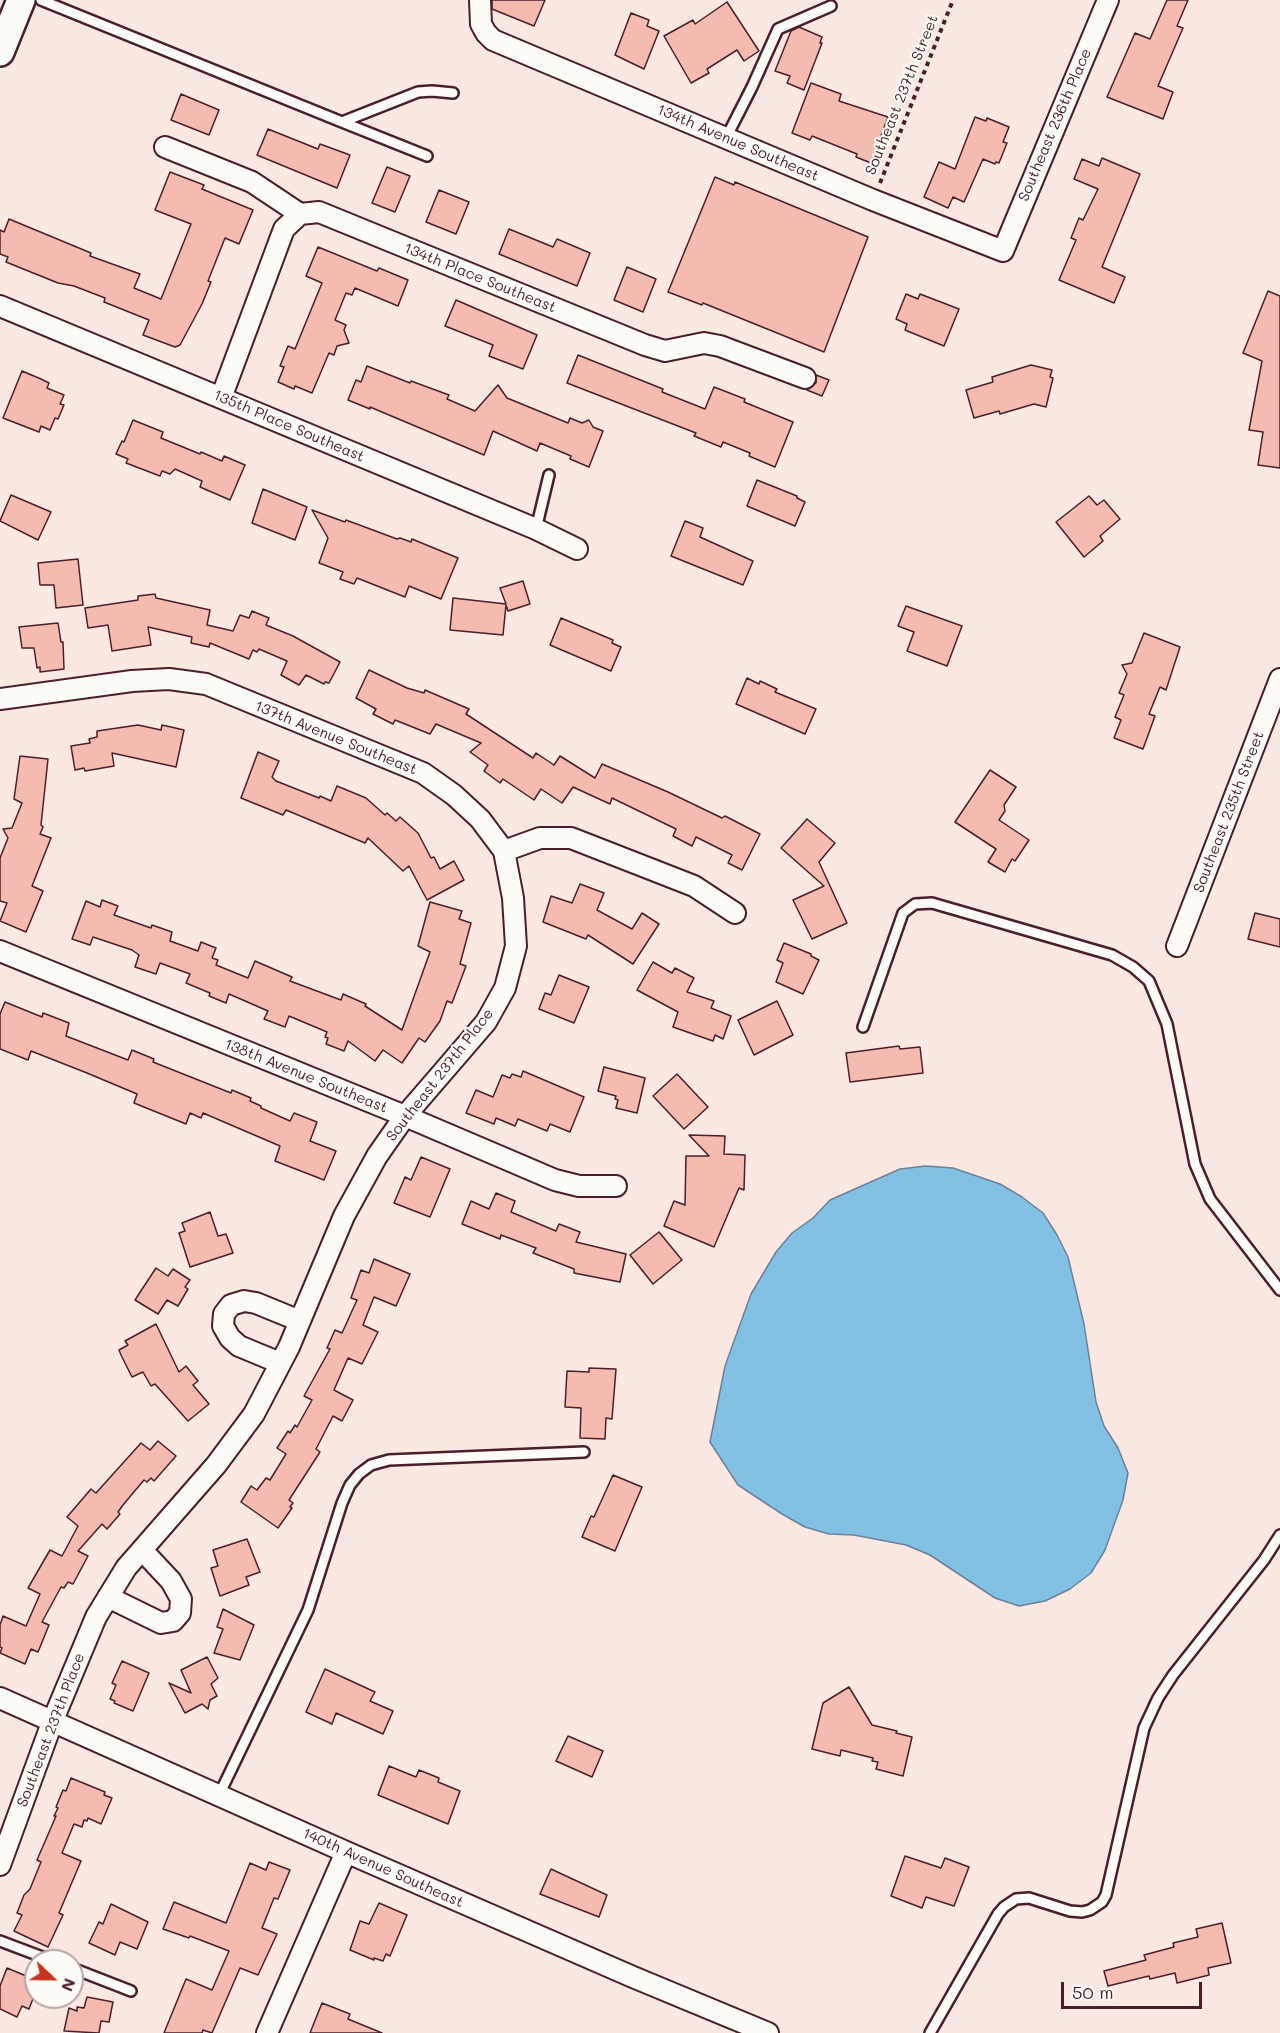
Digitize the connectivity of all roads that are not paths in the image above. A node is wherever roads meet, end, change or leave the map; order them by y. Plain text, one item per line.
1 (21, 0) edge
2 (41, 0) edge
3 (480, 0) edge
4 (1108, 0) edge
5 (831, 6) dead end
6 (1, 45) edge
7 (453, 93) dead end
8 (342, 122) junction
9 (726, 138) junction
10 (165, 147) dead end
11 (427, 156) dead end
12 (300, 214) junction
13 (1002, 251) joint
14 (0, 306) edge
15 (805, 378) dead end
16 (221, 398) junction
17 (549, 475) dead end
18 (536, 529) junction
19 (577, 549) dead end
20 (1280, 679) edge
21 (0, 699) edge
22 (1272, 725) edge
23 (504, 851) junction
24 (735, 913) dead end
25 (1177, 946) dead end
26 (0, 951) edge
27 (863, 1027) dead end
28 (405, 1116) junction
29 (616, 1186) dead end
30 (1280, 1290) edge
31 (300, 1321) junction
32 (280, 1363) junction
33 (584, 1452) dead end
34 (1280, 1535) edge
35 (142, 1550) junction
36 (108, 1597) junction
37 (0, 1698) edge
38 (53, 1720) junction
39 (219, 1795) junction
40 (346, 1852) junction
41 (0, 1865) edge
42 (0, 1941) edge
43 (24, 1950) edge
44 (84, 1973) edge
45 (131, 1991) dead end
46 (267, 2033) edge
47 (768, 2033) edge
48 (930, 2033) edge

1 - 6 main road
2 - 8 lane
3 - 9 street, 134th Avenue Southeast
4 - 13 street, Southeast 236th Place
5 - 9 lane
7 - 8 lane
8 - 11 lane
9 - 13 street, 134th Avenue Southeast
10 - 12 street, 134th Place Southeast
12 - 15 street, 134th Place Southeast
12 - 16 street
14 - 16 street, 135th Place Southeast
16 - 18 street, 135th Place Southeast
17 - 18 lane
18 - 19 street, 135th Place Southeast
20 - 22 street, Southeast 235th Street
21 - 23 street, 137th Avenue Southeast
22 - 25 street, Southeast 235th Street
23 - 24 street
23 - 28 street, Southeast 237th Place
26 - 28 street, 138th Avenue Southeast
27 - 30 lane
28 - 29 street, 138th Avenue Southeast
28 - 31 street, Southeast 237th Place
31 - 32 street, Southeast 237th Place
31 - 32 street
32 - 35 street, Southeast 237th Place
33 - 39 lane
34 - 48 lane
35 - 36 street, Southeast 237th Place
35 - 36 street
36 - 38 street, Southeast 237th Place
37 - 38 street, 140th Avenue Southeast
38 - 39 street, 140th Avenue Southeast
38 - 41 street, Southeast 237th Place
39 - 40 street, 140th Avenue Southeast
40 - 46 street
40 - 47 street, 140th Avenue Southeast
42 - 43 lane
44 - 45 lane

